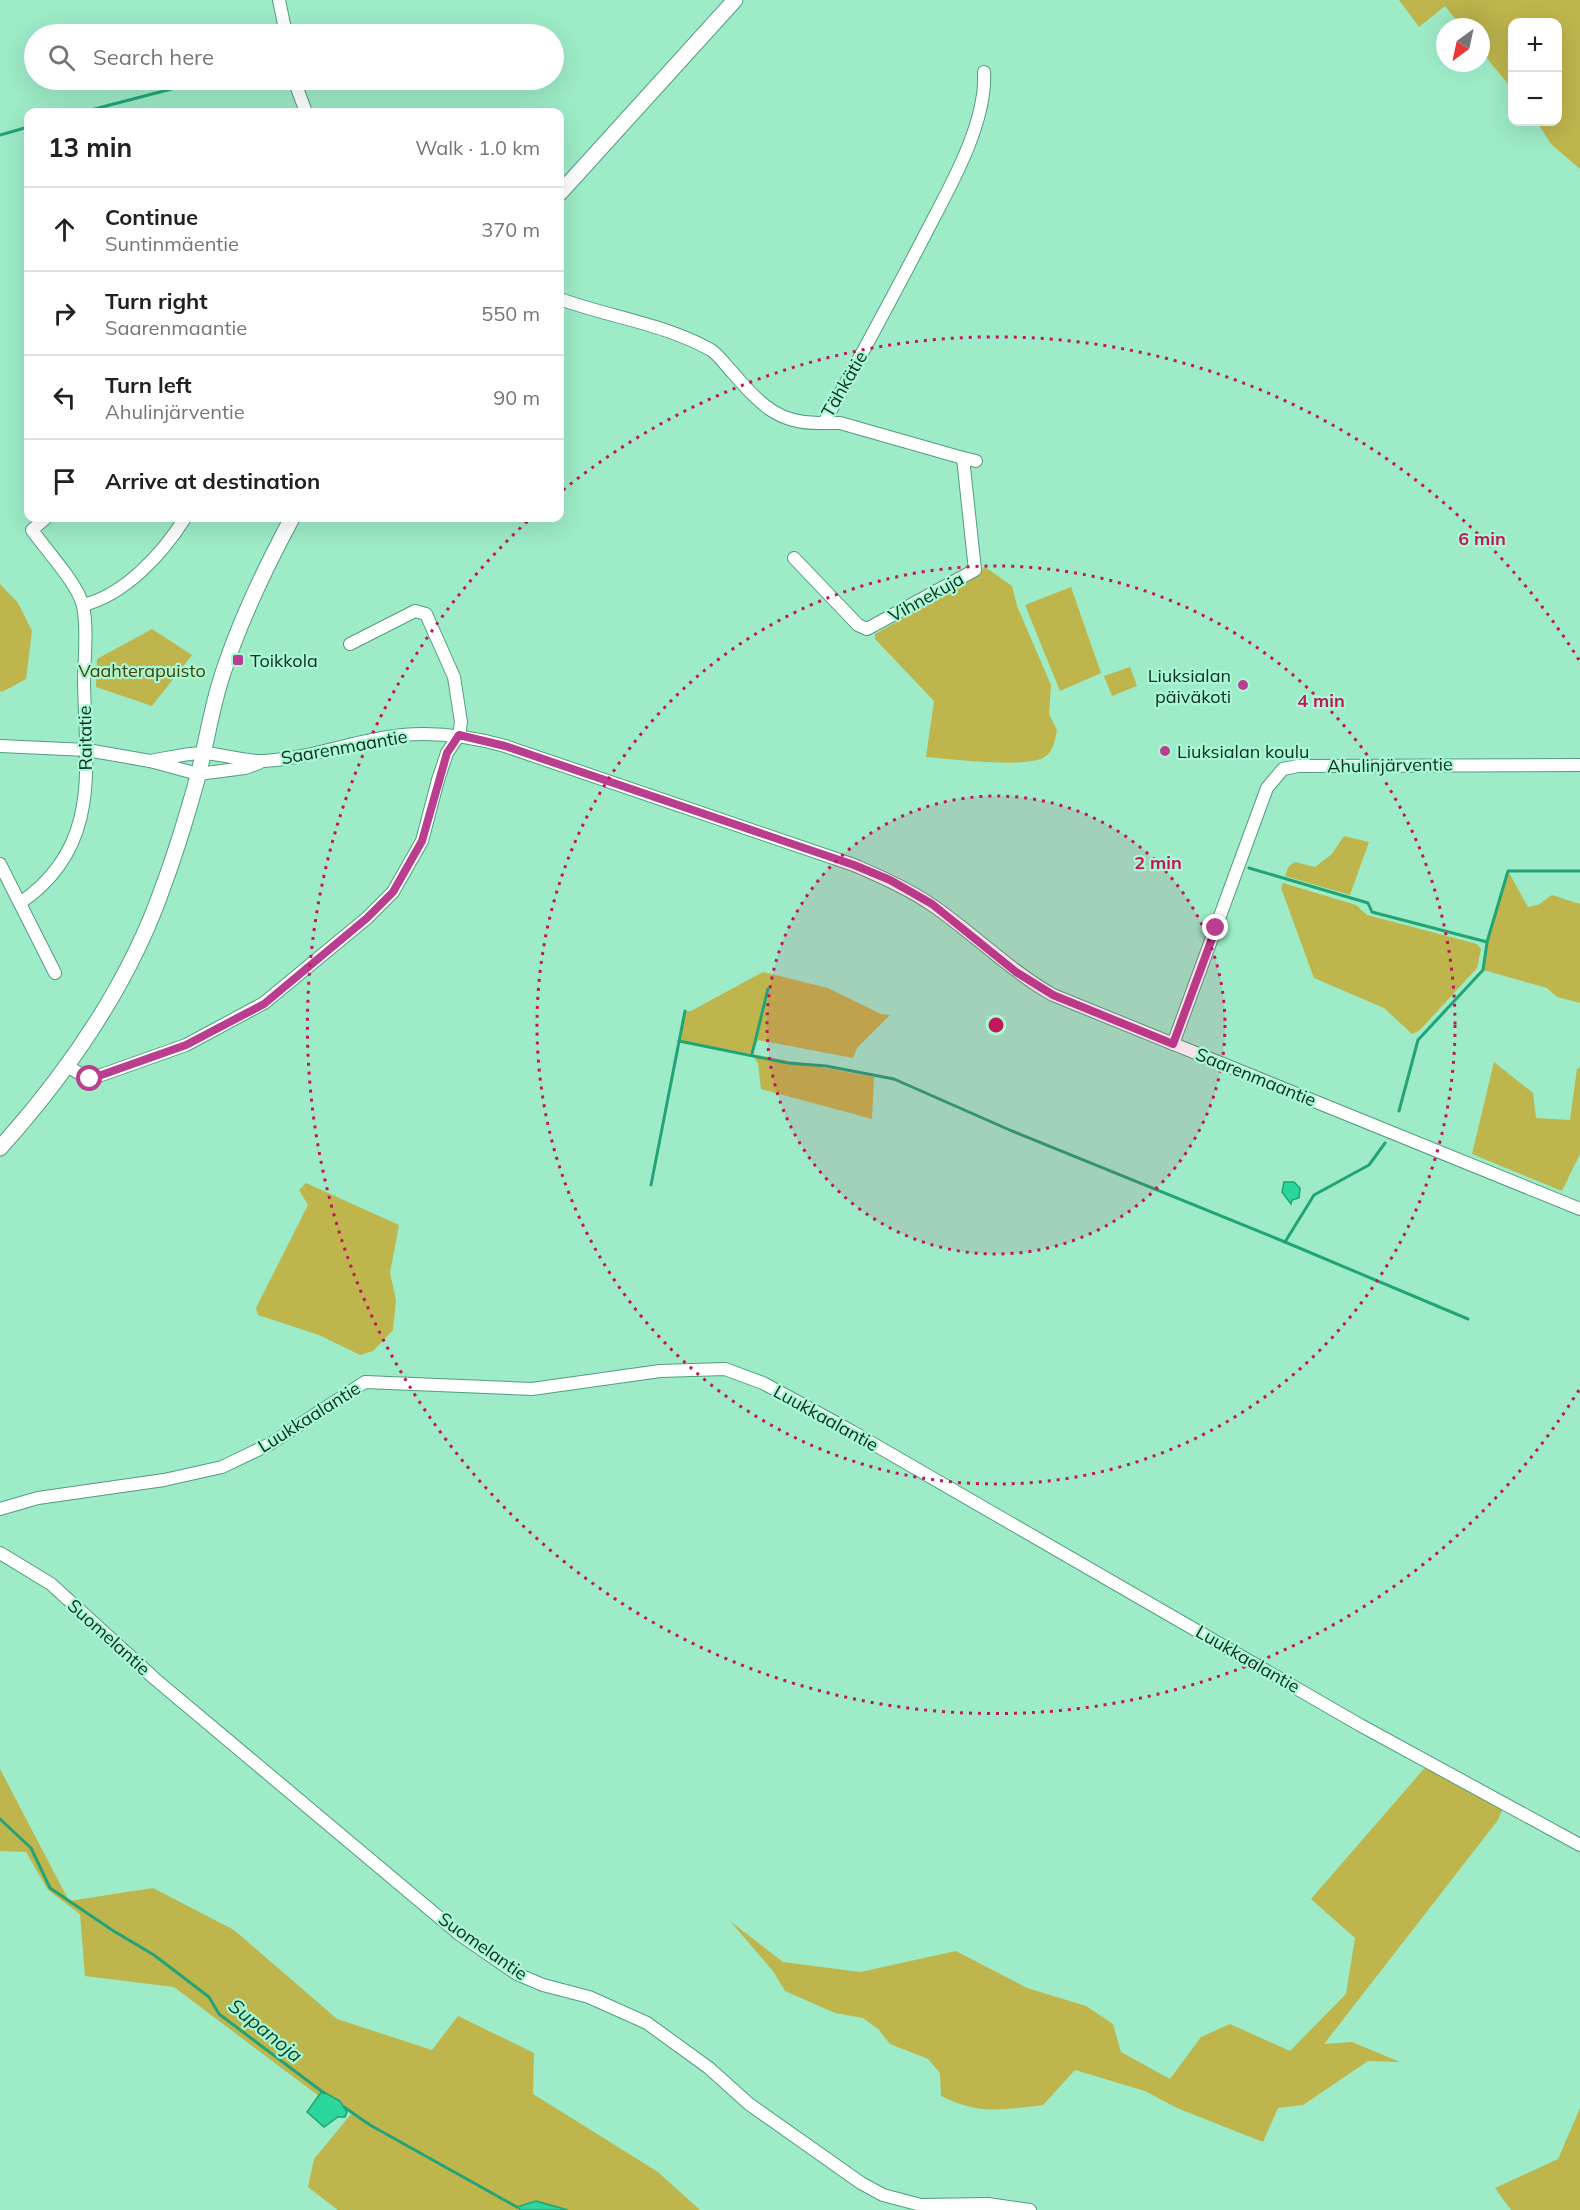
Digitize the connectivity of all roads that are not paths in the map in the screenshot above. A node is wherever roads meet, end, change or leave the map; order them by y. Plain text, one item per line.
1 (279, 0) edge
2 (735, 0) edge
3 (284, 24) edge
4 (984, 72) dead end
5 (298, 90) edge
6 (304, 108) edge
7 (564, 189) edge
8 (564, 300) edge
9 (824, 423) junction
10 (963, 458) junction
11 (976, 461) dead end
12 (41, 522) edge
13 (182, 522) edge
14 (290, 522) edge
15 (794, 558) dead end
16 (83, 605) junction
17 (350, 645) dead end
18 (459, 735) junction
19 (0, 746) edge
20 (87, 750) junction
21 (202, 753) junction
22 (150, 761) junction
23 (265, 761) junction
24 (1580, 765) edge
25 (198, 774) junction
26 (0, 864) edge
27 (20, 903) junction
28 (55, 973) dead end
29 (1173, 1044) junction
30 (68, 1067) junction
31 (0, 1148) edge
32 (1580, 1209) edge
33 (0, 1509) edge
34 (0, 1553) edge
35 (1580, 1845) edge
36 (899, 2206) edge
37 (1030, 2210) edge

1 - 3 street
2 - 7 main road
4 - 9 street, Tähkätie
5 - 6 street
8 - 9 street, Tähkätie
9 - 10 street
10 - 11 street
10 - 15 street, Vihnekuja
12 - 16 street
13 - 16 street
14 - 21 main road
16 - 20 street, Raitatie
17 - 18 street
18 - 23 street, Saarenmaantie
18 - 29 street, Saarenmaantie
18 - 30 street
19 - 20 street
20 - 22 street
20 - 27 street, Raitatie
21 - 22 street, Saarenmaantie
21 - 23 street, Saarenmaantie
21 - 25 main road
22 - 25 street
23 - 25 street, Saarenmaantie
24 - 29 street, Ahulinjärventie
25 - 30 main road
26 - 27 street
27 - 28 street
29 - 32 street, Saarenmaantie
30 - 31 main road
33 - 35 street, Luukkaalantie
34 - 36 street, Suomelantie
36 - 37 street, Suomelantie

